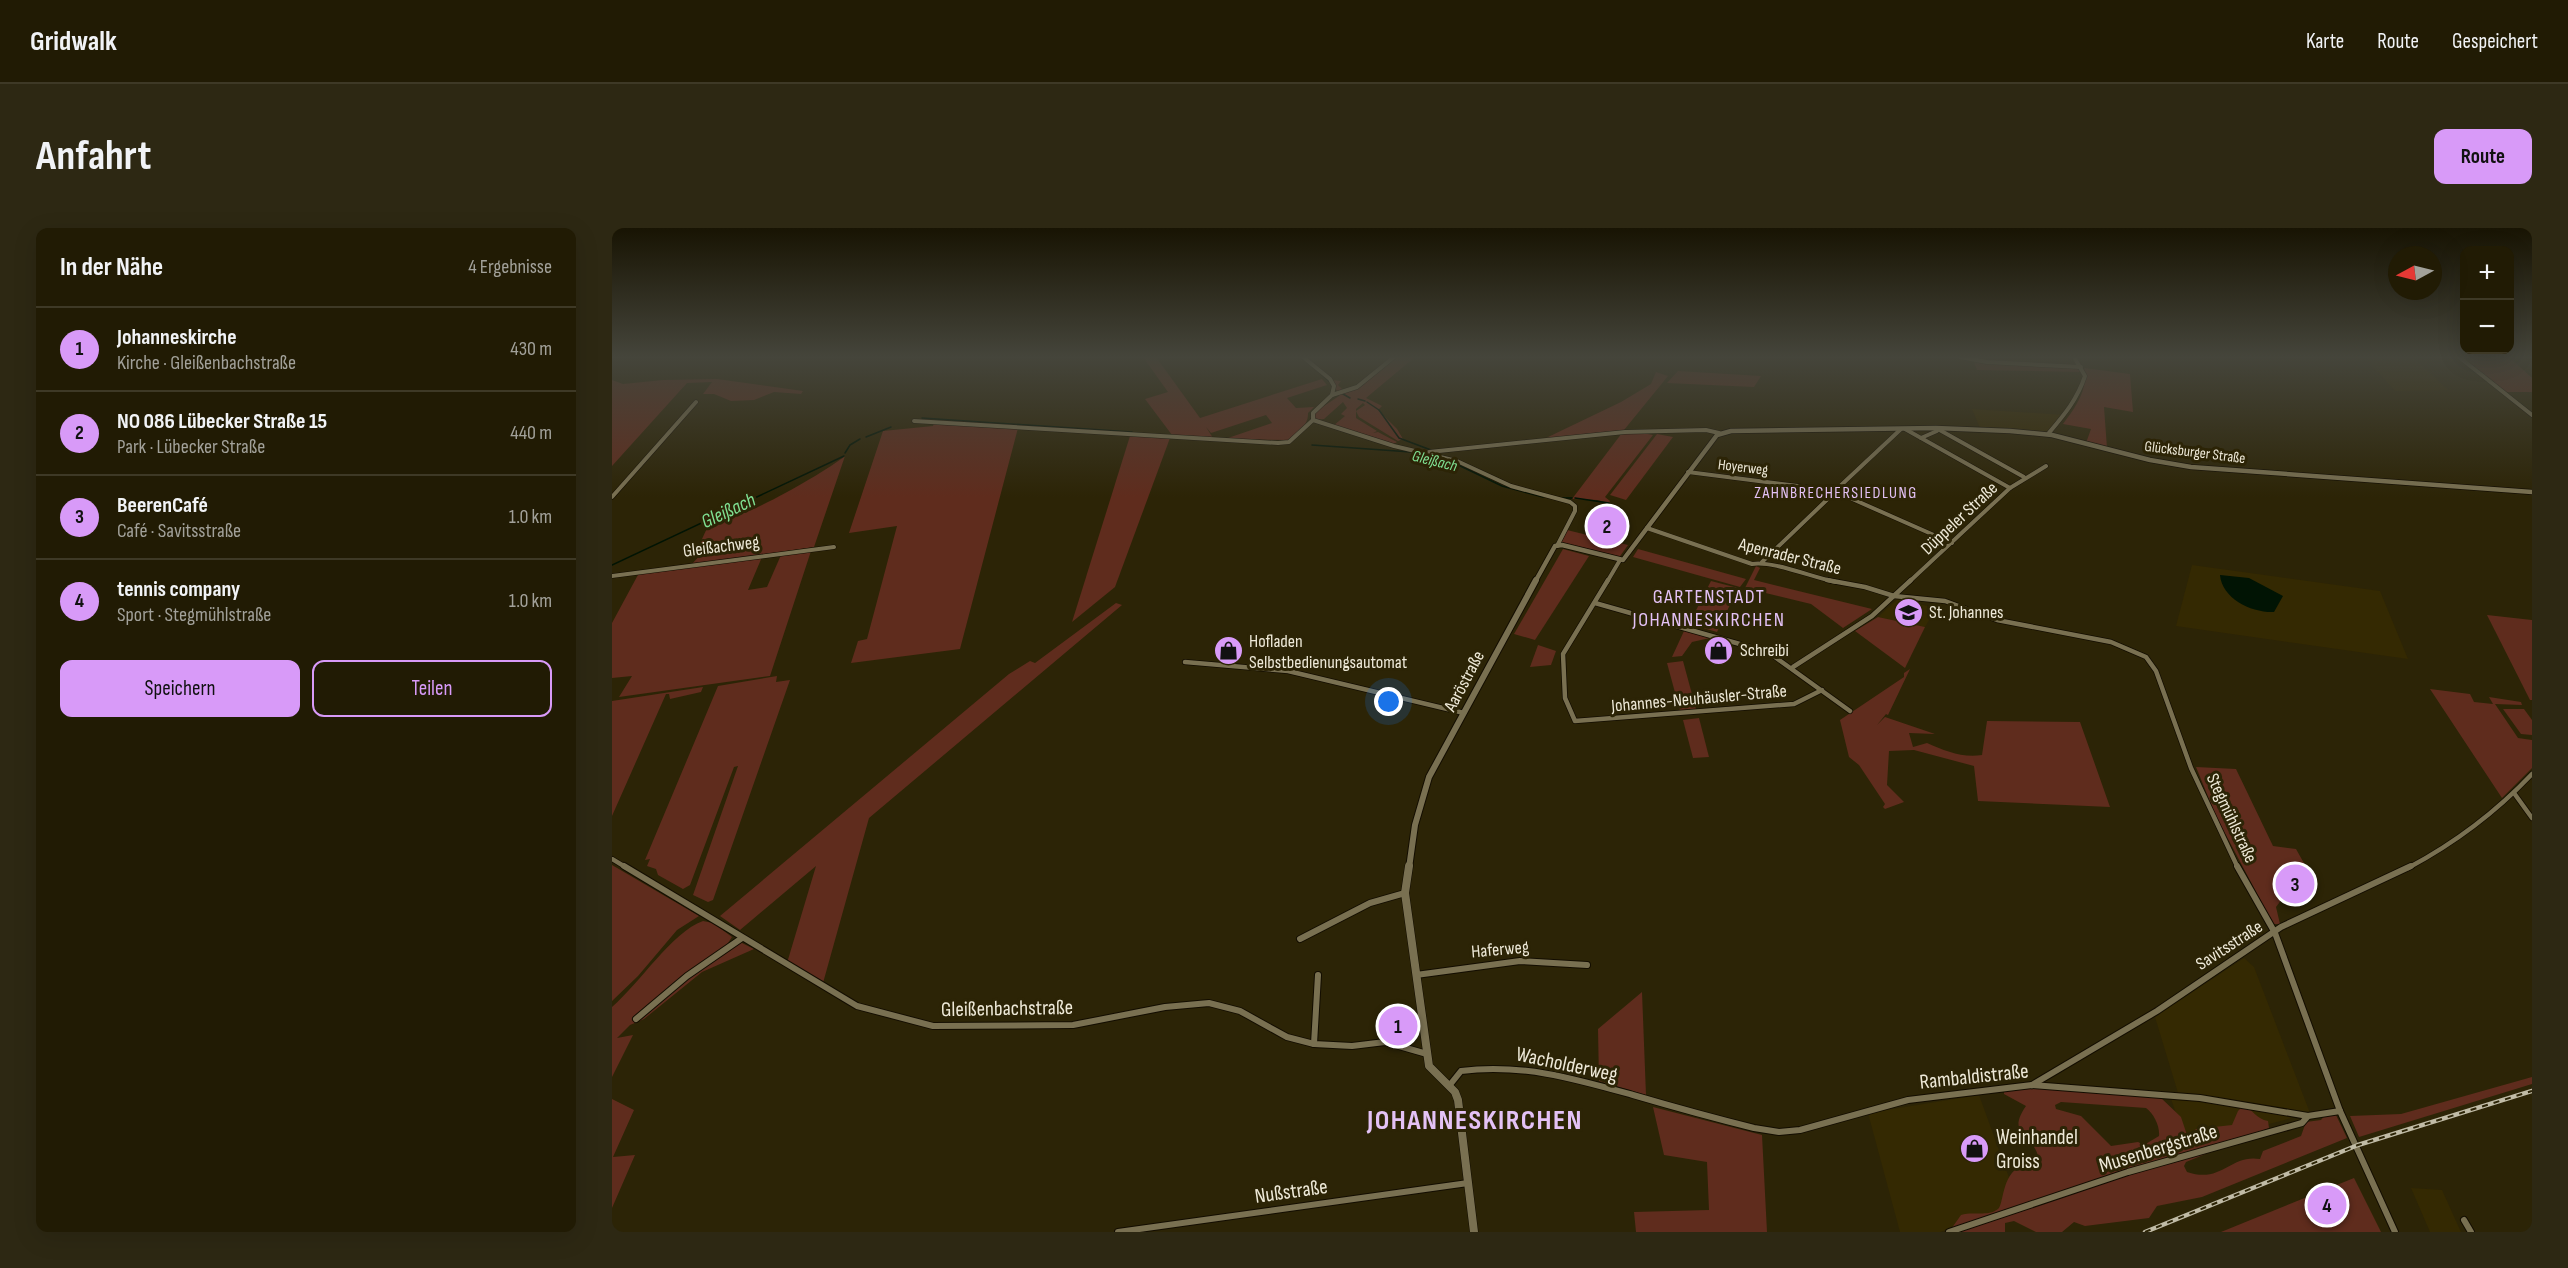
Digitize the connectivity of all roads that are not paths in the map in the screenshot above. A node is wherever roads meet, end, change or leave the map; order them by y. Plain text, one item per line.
1 (694, 404) edge
2 (1322, 404) edge
3 (2075, 404) edge
4 (2518, 404) edge
5 (2532, 415) edge
6 (914, 420) dead end
7 (1313, 420) junction
8 (1903, 429) junction
9 (1937, 430) junction
10 (1719, 434) junction
11 (2048, 434) junction
12 (1921, 438) junction
13 (1427, 453) junction
14 (2046, 466) dead end
15 (1688, 472) junction
16 (2024, 477) junction
17 (1838, 488) junction
18 (2010, 488) junction
19 (1831, 492) junction
20 (2532, 492) edge
21 (1841, 494) junction
22 (612, 497) edge
23 (1647, 528) junction
24 (1952, 543) junction
25 (1557, 546) junction
26 (834, 547) dead end
27 (1620, 560) junction
28 (1762, 562) junction
29 (612, 576) edge
30 (1894, 596) junction
31 (1595, 603) junction
32 (1185, 662) dead end
33 (1793, 667) junction
34 (1822, 690) junction
35 (1850, 711) dead end
36 (1464, 713) junction
37 (2532, 774) edge
38 (2514, 793) junction
39 (2532, 818) edge
40 (612, 859) edge
41 (1405, 893) junction
42 (2275, 933) junction
43 (742, 938) junction
44 (1300, 939) dead end
45 (1587, 965) dead end
46 (1318, 975) dead end
47 (1416, 975) junction
48 (636, 1019) dead end
49 (1314, 1044) junction
50 (1427, 1054) junction
51 (2032, 1085) junction
52 (1449, 1086) junction
53 (1649, 1100) joint
54 (2340, 1111) junction
55 (2308, 1116) junction
56 (1468, 1183) junction
57 (2464, 1220) dead end
58 (1118, 1232) edge
59 (1474, 1232) edge
60 (1949, 1232) edge
61 (2395, 1232) edge
62 (2471, 1232) edge

1 - 22 street
2 - 7 street
3 - 11 street
4 - 5 street
6 - 7 street
7 - 13 street
8 - 9 street, Glücksburger Straße
8 - 10 street, Glücksburger Straße
8 - 12 street
8 - 17 street
9 - 11 street, Glücksburger Straße
9 - 12 street
9 - 16 street
10 - 13 street, Glücksburger Straße
10 - 15 street
11 - 20 street, Glücksburger Straße
12 - 18 street
13 - 25 street, Aaröstraße
14 - 16 street, Düppeler Straße
15 - 19 street, Hoyerweg
15 - 23 street
16 - 18 street, Düppeler Straße
17 - 19 street
17 - 21 street
18 - 24 street, Düppeler Straße
19 - 21 street
19 - 28 street
21 - 24 street
23 - 27 street
23 - 28 street, Apenrader Straße
24 - 30 street, Düppeler Straße
25 - 27 street
25 - 36 street, Aaröstraße
26 - 29 street, Gleißachweg
27 - 31 street
28 - 30 street, Apenrader Straße
30 - 33 street, Düppeler Straße
30 - 42 street, Stegmühlstraße
31 - 33 street
31 - 34 street, Johannes-Neuhäusler-Straße
32 - 36 street
33 - 34 street
34 - 35 street
36 - 41 street, Aaröstraße
37 - 38 street, Savitsstraße
38 - 39 street
38 - 42 street, Savitsstraße
40 - 43 street, Gleißenbachstraße
41 - 44 street
41 - 47 street, Aaröstraße
42 - 51 street, Savitsstraße
42 - 54 street, Stegmühlstraße
43 - 48 street
43 - 49 street, Gleißenbachstraße
45 - 47 street, Haferweg
46 - 49 street
47 - 50 street, Aaröstraße
49 - 50 street, Gleißenbachstraße
50 - 52 street
51 - 53 street, Rambaldistraße
51 - 55 street, Rambaldistraße
52 - 53 street, Wacholderweg
52 - 56 street
54 - 55 street, Musenbergstraße
54 - 61 street, Stegmühlstraße
55 - 60 street, Musenbergstraße
56 - 58 street, Nußstraße
56 - 59 street
57 - 62 street

